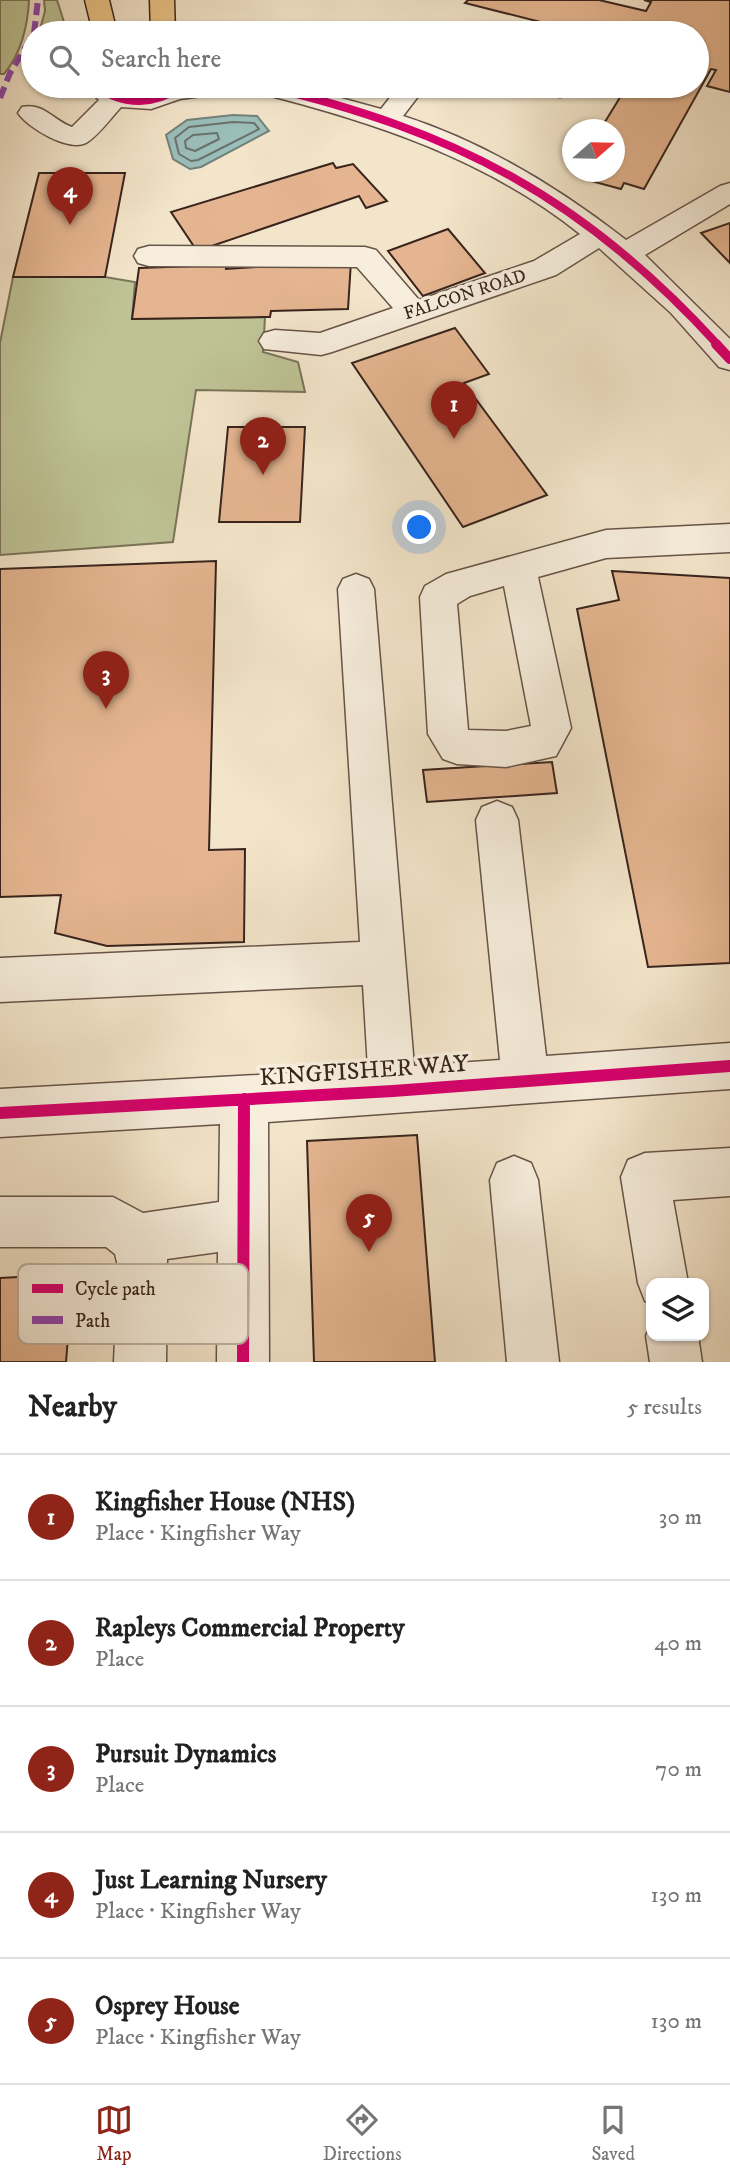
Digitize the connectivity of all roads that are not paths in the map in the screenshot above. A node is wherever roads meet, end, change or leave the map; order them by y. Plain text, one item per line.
1 (97, 0) edge
2 (162, 0) edge
3 (102, 21) edge
4 (163, 21) edge
5 (102, 98) edge
6 (134, 98) edge
7 (156, 98) edge
8 (310, 98) edge
9 (403, 98) edge
10 (31, 113) dead end
11 (387, 118) junction
12 (730, 192) edge
13 (603, 233) junction
14 (627, 253) junction
15 (149, 256) dead end
16 (413, 312) junction
17 (275, 341) dead end
18 (730, 359) edge
19 (730, 538) edge
20 (518, 568) junction
21 (356, 589) dead end
22 (497, 820) dead end
23 (386, 962) junction
24 (0, 980) edge
25 (730, 1066) edge
26 (526, 1080) junction
27 (393, 1091) junction
28 (244, 1099) junction
29 (0, 1113) edge
30 (730, 1172) edge
31 (514, 1180) dead end
32 (0, 1222) edge
33 (243, 1223) junction
34 (137, 1239) junction
35 (143, 1264) edge
36 (243, 1264) edge
37 (662, 1278) edge
38 (673, 1341) edge
39 (141, 1344) edge
40 (243, 1344) edge
41 (140, 1362) edge
42 (243, 1362) edge
43 (533, 1362) edge
44 (676, 1362) edge

1 - 3 highway
2 - 4 highway
5 - 10 street
6 - 7 street
8 - 11 street
9 - 11 street
11 - 13 street
12 - 14 street
13 - 14 street
13 - 16 street, FALCON ROAD
14 - 18 street
15 - 16 street
16 - 17 street, FALCON ROAD
19 - 20 street
20 - 20 street
21 - 23 street
22 - 26 street
23 - 24 street
23 - 27 street
25 - 26 street, KINGFISHER WAY
26 - 27 street, KINGFISHER WAY
27 - 28 street, KINGFISHER WAY
28 - 29 street, KINGFISHER WAY
28 - 33 street
30 - 37 street
31 - 43 street
32 - 34 street
33 - 34 street
33 - 36 street
34 - 35 street
38 - 44 street
39 - 41 street
40 - 42 street

